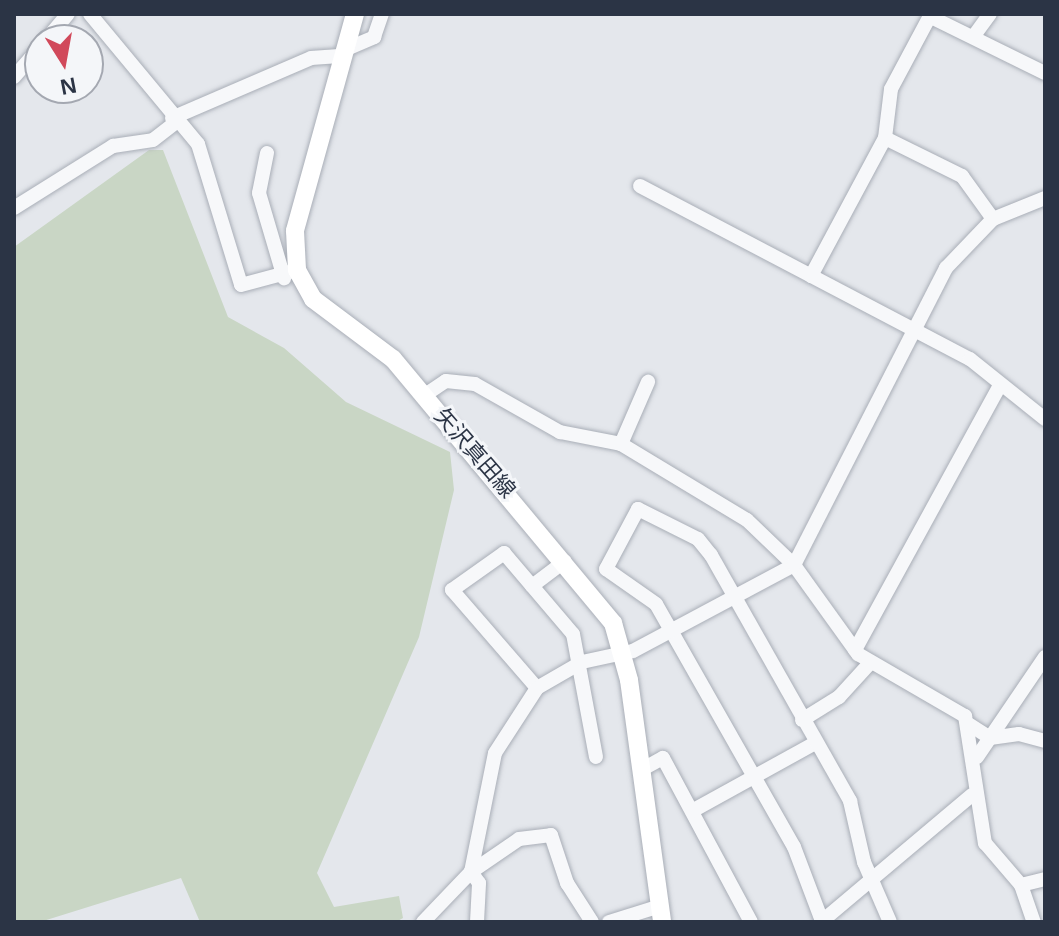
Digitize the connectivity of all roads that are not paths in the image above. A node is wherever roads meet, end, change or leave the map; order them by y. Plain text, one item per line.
1 (90, 14) edge
2 (355, 14) edge
3 (382, 14) edge
4 (990, 14) edge
5 (930, 15) edge
6 (976, 33) junction
7 (344, 53) junction
8 (1045, 73) edge
9 (174, 120) junction
10 (885, 138) junction
11 (267, 153) dead end
12 (640, 186) dead end
13 (1045, 198) edge
14 (14, 208) edge
15 (993, 219) junction
16 (290, 274) junction
17 (811, 276) junction
18 (913, 329) junction
19 (648, 382) dead end
20 (1000, 385) junction
21 (425, 395) junction
22 (1045, 419) edge
23 (621, 444) junction
24 (565, 561) junction
25 (794, 565) junction
26 (532, 586) junction
27 (736, 601) junction
28 (672, 632) junction
29 (855, 650) junction
30 (623, 655) junction
31 (1045, 657) edge
32 (582, 662) junction
33 (870, 663) junction
34 (537, 688) junction
35 (1015, 709) junction
36 (802, 720) junction
37 (967, 723) junction
38 (1025, 736) junction
39 (990, 738) junction
40 (1045, 741) edge
41 (815, 743) junction
42 (596, 757) dead end
43 (977, 757) junction
44 (641, 770) junction
45 (754, 775) junction
46 (972, 795) junction
47 (692, 811) junction
48 (471, 872) junction
49 (873, 878) junction
50 (1045, 879) edge
51 (1021, 885) junction
52 (661, 914) edge
53 (423, 922) edge
54 (477, 922) edge
55 (592, 922) edge
56 (609, 922) edge
57 (751, 922) edge
58 (821, 922) edge
59 (890, 922) edge
60 (1034, 922) edge

1 - 9 street
2 - 7 main road
3 - 7 street
4 - 6 street
5 - 6 street
5 - 10 street
6 - 8 street
7 - 9 street
7 - 16 main road
9 - 14 street
9 - 16 street
10 - 15 street
10 - 17 street
11 - 16 street
12 - 17 street
13 - 15 street
15 - 18 street
16 - 21 main road, 矢沢真田線
17 - 18 street
18 - 20 street
18 - 25 street
19 - 23 street
20 - 22 street
20 - 29 street
21 - 23 street
21 - 24 main road, 矢沢真田線
23 - 25 street
24 - 26 street
24 - 30 main road, 矢沢真田線
25 - 27 street
25 - 29 street
26 - 32 street
26 - 34 street
27 - 28 street
27 - 28 street
27 - 36 street
28 - 30 street
28 - 45 street
29 - 33 street
30 - 32 street
30 - 44 main road, 矢沢真田線
31 - 35 street
32 - 34 street
32 - 42 street
33 - 36 street
33 - 37 street
34 - 48 street
35 - 38 street
35 - 39 street
36 - 41 street
37 - 39 street
37 - 43 street
38 - 39 street
38 - 40 street
39 - 43 street
41 - 45 street
41 - 49 street
43 - 46 street
44 - 47 street
44 - 52 main road, 矢沢真田線
45 - 47 street
45 - 58 street
46 - 49 street
46 - 51 street
47 - 57 street
48 - 53 street
48 - 54 street
48 - 55 street
49 - 58 street
49 - 59 street
50 - 51 street
51 - 60 street
52 - 56 street

